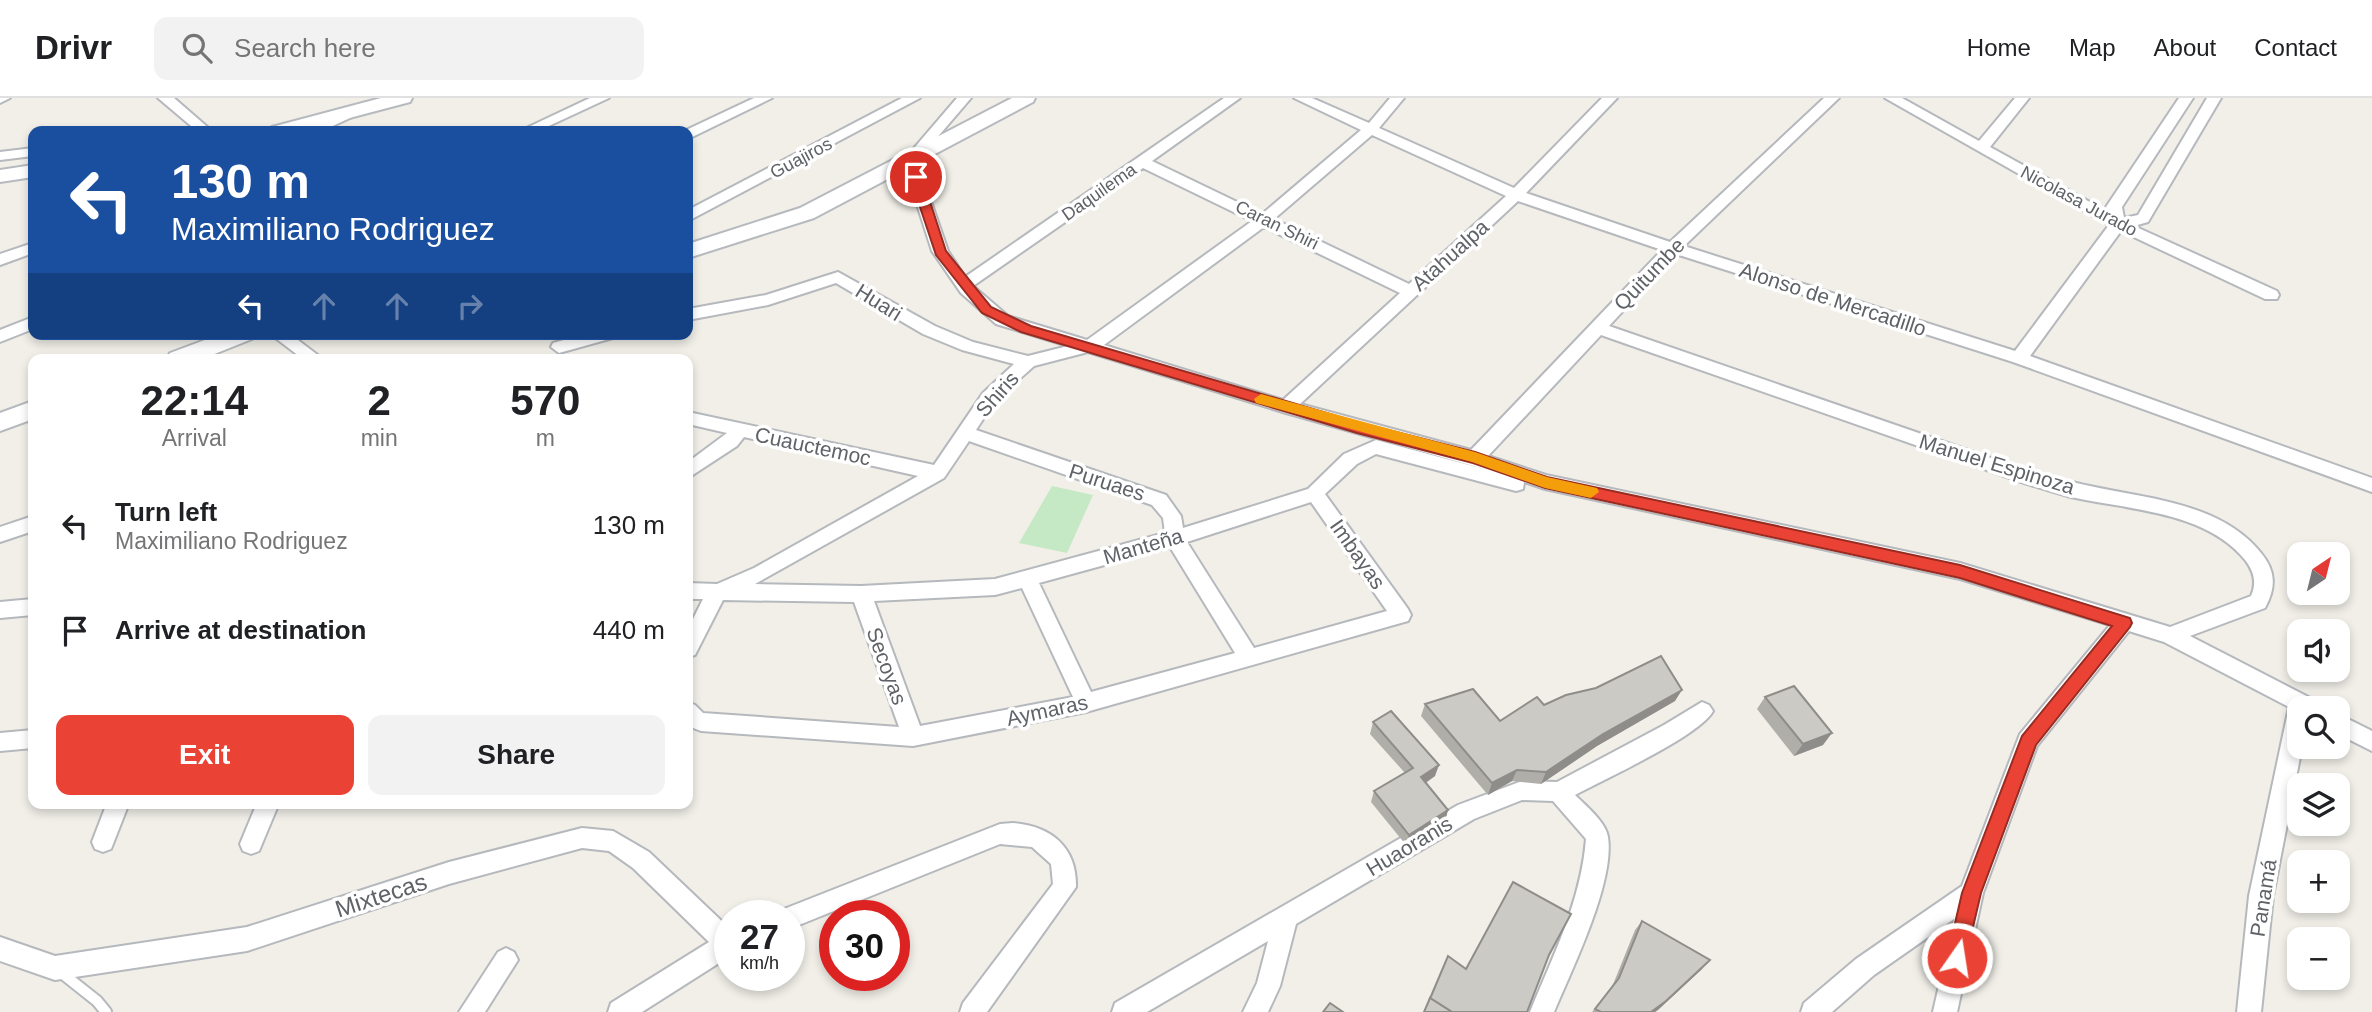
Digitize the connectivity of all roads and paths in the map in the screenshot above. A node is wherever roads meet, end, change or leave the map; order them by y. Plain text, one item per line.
1 (165, 98) edge
2 (403, 98) edge
3 (602, 98) edge
4 (765, 98) edge
5 (913, 98) edge
6 (964, 98) edge
7 (1026, 98) edge
8 (1233, 98) edge
9 (1301, 98) edge
10 (1397, 98) edge
11 (1609, 98) edge
12 (1832, 98) edge
13 (1892, 98) edge
14 (2022, 98) edge
15 (2186, 98) edge
16 (2214, 98) edge
17 (351, 112) junction
18 (199, 126) edge
19 (298, 126) edge
20 (321, 126) edge
21 (538, 126) edge
22 (1372, 128) junction
23 (693, 133) edge
24 (1981, 148) junction
25 (28, 153) edge
26 (0, 156) edge
27 (910, 161) junction
28 (1143, 162) junction
29 (28, 172) edge
30 (0, 176) edge
31 (1516, 195) junction
32 (693, 213) edge
33 (1265, 219) junction
34 (2118, 224) junction
35 (1673, 248) junction
36 (693, 249) edge
37 (28, 250) edge
38 (0, 260) edge
39 (964, 285) junction
40 (1410, 291) junction
41 (2271, 295) dead end
42 (693, 313) edge
43 (28, 326) edge
44 (1598, 328) junction
45 (0, 336) edge
46 (228, 340) edge
47 (287, 340) edge
48 (585, 340) edge
49 (1091, 346) junction
50 (559, 347) dead end
51 (191, 354) edge
52 (308, 354) edge
53 (2019, 358) junction
54 (1028, 362) junction
55 (1286, 407) junction
56 (28, 412) edge
57 (693, 419) edge
58 (0, 422) edge
59 (739, 430) junction
60 (964, 433) junction
61 (1475, 458) junction
62 (693, 468) edge
63 (938, 473) junction
64 (1545, 482) junction
65 (2372, 485) edge
66 (1315, 494) junction
67 (28, 525) edge
68 (0, 535) edge
69 (1175, 538) junction
70 (1027, 578) junction
71 (693, 592) edge
72 (716, 593) junction
73 (862, 594) junction
74 (28, 607) edge
75 (0, 610) edge
76 (1401, 615) joint
77 (2124, 623) junction
78 (2170, 635) junction
79 (693, 639) edge
80 (1248, 656) junction
81 (2289, 696) edge
82 (1086, 703) junction
83 (1702, 711) dead end
84 (693, 718) edge
85 (2350, 730) edge
86 (913, 737) junction
87 (28, 739) edge
88 (0, 742) edge
89 (2372, 742) edge
90 (2293, 759) edge
91 (1559, 792) junction
92 (116, 809) edge
93 (266, 809) edge
94 (103, 842) dead end
95 (251, 844) dead end
96 (1971, 893) junction
97 (805, 912) edge
98 (1286, 919) junction
99 (714, 930) edge
100 (0, 948) edge
101 (714, 952) edge
102 (506, 961) dead end
103 (55, 968) junction
104 (106, 1012) edge
105 (471, 1012) edge
106 (620, 1012) edge
107 (971, 1012) edge
108 (1124, 1012) edge
109 (1255, 1012) edge
110 (1542, 1012) edge
111 (1813, 1012) edge
112 (1945, 1012) edge
113 (2249, 1012) edge

1 - 18 street
2 - 17 main road
3 - 21 street
4 - 23 street
5 - 32 street, Guajiros
6 - 27 street
7 - 27 main road
8 - 28 street, Daquilema
9 - 22 street, Alonso de Mercadillo
10 - 22 street, Shiris
11 - 31 street, Atahualpa
12 - 35 street, Quitumbe
13 - 24 street, Nicolasa Jurado
14 - 24 street
15 - 34 street
16 - 34 street
17 - 19 main road
17 - 20 street
22 - 31 street, Alonso de Mercadillo
22 - 33 street, Shiris
24 - 34 street, Nicolasa Jurado
25 - 26 street
27 - 36 main road
27 - 39 street
28 - 33 street, Caran Shiri
28 - 39 street, Daquilema
29 - 30 main road
31 - 35 street, Alonso de Mercadillo
31 - 40 street, Atahualpa
33 - 40 street, Caran Shiri
33 - 49 street, Shiris
34 - 41 street, Nicolasa Jurado
34 - 53 street
35 - 44 street, Quitumbe
35 - 53 street, Alonso de Mercadillo
37 - 38 street
39 - 49 street
40 - 55 street, Atahualpa
42 - 54 street, Huari
43 - 45 street
44 - 61 street, Quitumbe
44 - 78 street, Manuel Espinoza
46 - 51 main road
47 - 52 street
48 - 50 street
49 - 54 street, Shiris
49 - 55 street
53 - 65 street, Alonso de Mercadillo
54 - 60 street, Shiris
55 - 61 street
56 - 58 main road
57 - 59 street, Cuauctemoc
59 - 62 street
59 - 63 street, Cuauctemoc
60 - 63 street, Shiris
60 - 69 street, Puruaes
61 - 64 street
63 - 72 street, Shiris
64 - 66 street, Manteña
64 - 77 street
66 - 69 street, Manteña
66 - 76 street, Imbayas
67 - 68 street
69 - 70 street, Manteña
69 - 80 street, Puruaes
70 - 73 street, Manteña
70 - 82 street
71 - 72 street, Shiris
72 - 73 street, Manteña
72 - 79 street
73 - 86 street, Secoyas
74 - 75 street
76 - 80 street, Aymaras
77 - 78 street
77 - 96 street
78 - 81 street
80 - 82 street, Aymaras
82 - 86 street, Aymaras
83 - 91 street
84 - 86 street, Aymaras
85 - 89 street
87 - 88 street
90 - 113 street, Panamá
91 - 98 street, Huaoranis
91 - 110 street
92 - 94 street
93 - 95 street
96 - 111 street
96 - 112 street
97 - 107 street
98 - 108 street, Huaoranis
98 - 109 street
99 - 103 street, Mixtecas
100 - 103 street, Mixtecas
101 - 106 street
102 - 105 street
103 - 104 lane

